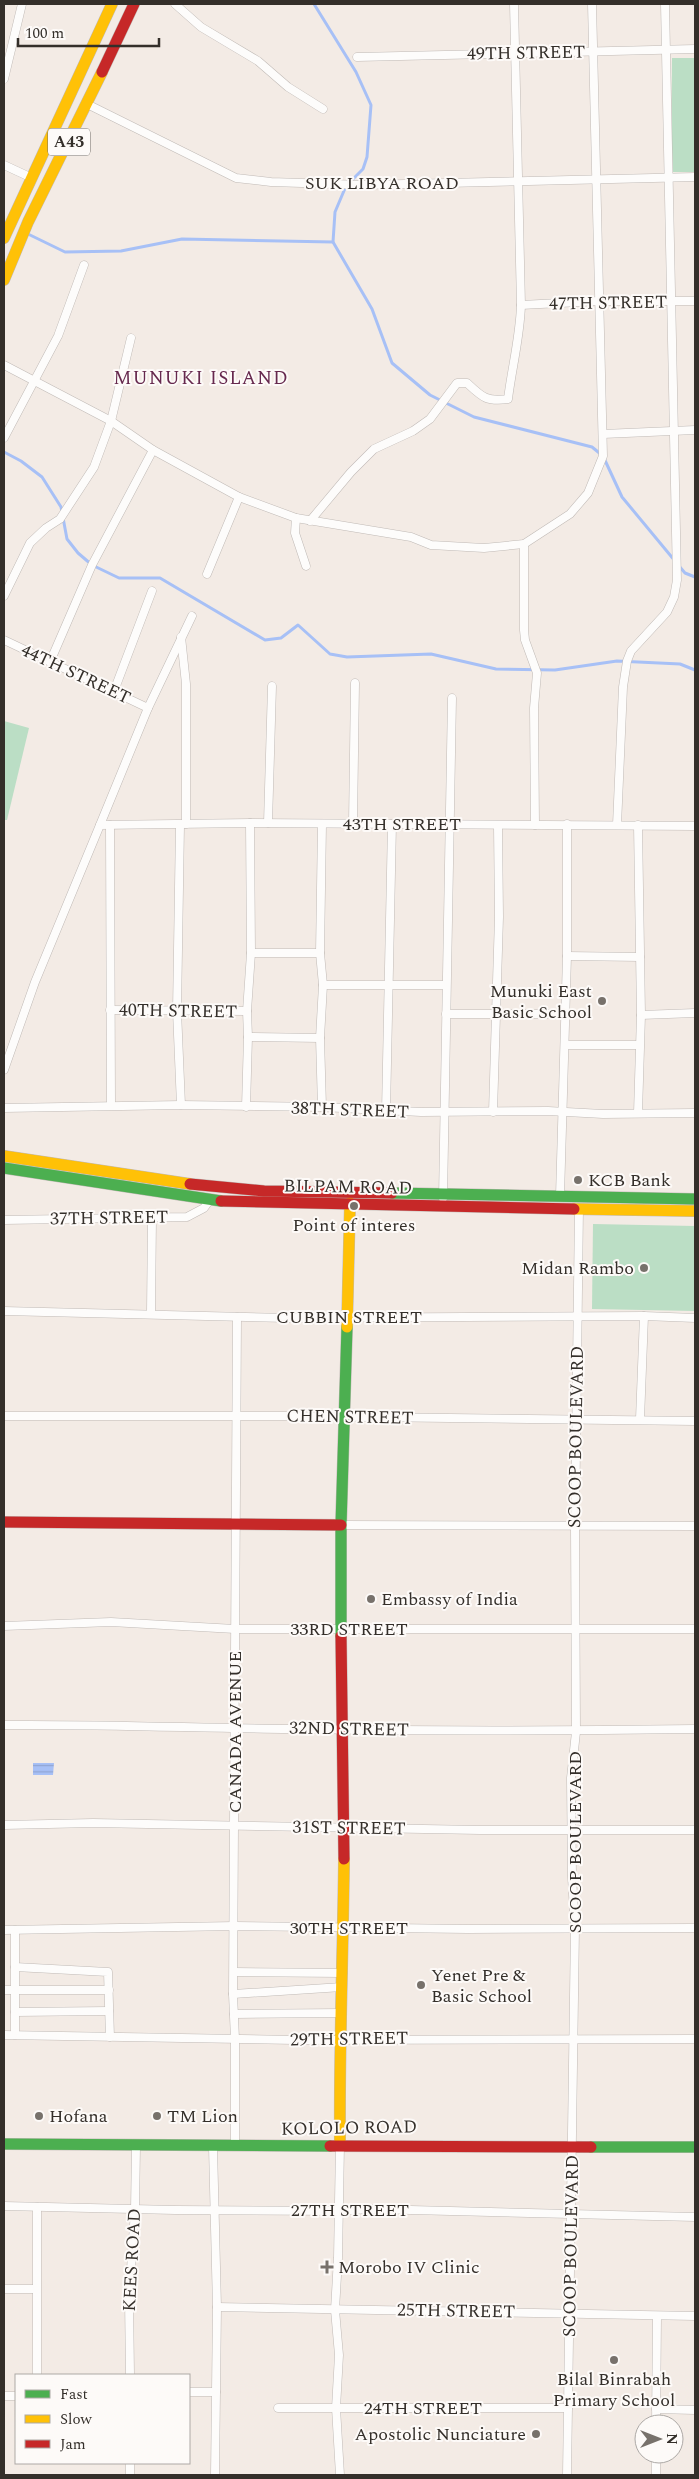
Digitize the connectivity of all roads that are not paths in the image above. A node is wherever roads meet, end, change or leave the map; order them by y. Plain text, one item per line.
1 (22, 4) edge
2 (112, 4) edge
3 (134, 4) edge
4 (175, 4) edge
5 (514, 4) edge
6 (592, 4) edge
7 (665, 4) edge
8 (695, 49) edge
9 (666, 50) junction
10 (594, 51) junction
11 (515, 53) junction
12 (357, 56) dead end
13 (4, 78) edge
14 (87, 104) junction
15 (323, 109) dead end
16 (4, 165) edge
17 (669, 177) junction
18 (695, 177) edge
19 (32, 178) junction
20 (597, 179) junction
21 (518, 181) junction
22 (4, 238) edge
23 (84, 265) dead end
24 (4, 280) edge
25 (598, 301) junction
26 (671, 301) junction
27 (695, 301) edge
28 (521, 305) junction
29 (131, 338) dead end
30 (4, 365) edge
31 (35, 381) junction
32 (111, 421) junction
33 (673, 430) junction
34 (695, 430) edge
35 (603, 434) junction
36 (4, 438) edge
37 (153, 450) junction
38 (239, 497) junction
39 (296, 518) junction
40 (310, 522) junction
41 (524, 544) junction
42 (306, 566) dead end
43 (207, 574) dead end
44 (152, 591) dead end
45 (4, 596) edge
46 (192, 616) dead end
47 (181, 637) junction
48 (4, 640) edge
49 (50, 662) junction
50 (355, 683) dead end
51 (272, 686) dead end
52 (114, 691) junction
53 (452, 698) dead end
54 (148, 708) junction
55 (250, 823) junction
56 (268, 823) junction
57 (183, 824) junction
58 (322, 824) junction
59 (353, 824) junction
60 (392, 824) junction
61 (449, 824) junction
62 (567, 824) junction
63 (100, 825) junction
64 (110, 825) junction
65 (534, 825) junction
66 (617, 825) junction
67 (638, 825) junction
68 (498, 826) junction
69 (695, 826) edge
70 (251, 953) junction
71 (320, 953) junction
72 (567, 956) junction
73 (640, 957) junction
74 (323, 985) junction
75 (388, 985) junction
76 (446, 986) junction
77 (110, 1010) junction
78 (177, 1011) junction
79 (247, 1011) junction
80 (695, 1013) edge
81 (446, 1014) junction
82 (564, 1014) junction
83 (496, 1015) junction
84 (640, 1015) junction
85 (248, 1038) junction
86 (320, 1038) junction
87 (565, 1045) junction
88 (639, 1045) junction
89 (4, 1070) edge
90 (111, 1105) junction
91 (181, 1106) junction
92 (246, 1107) junction
93 (322, 1107) junction
94 (4, 1108) edge
95 (386, 1111) junction
96 (444, 1112) junction
97 (493, 1112) junction
98 (563, 1112) junction
99 (695, 1113) edge
100 (638, 1114) junction
101 (4, 1156) edge
102 (4, 1168) edge
103 (560, 1196) junction
104 (695, 1199) edge
105 (442, 1200) junction
106 (209, 1201) junction
107 (350, 1202) junction
108 (579, 1208) junction
109 (695, 1211) edge
110 (152, 1217) junction
111 (4, 1220) edge
112 (4, 1311) edge
113 (151, 1313) junction
114 (347, 1316) junction
115 (578, 1316) junction
116 (644, 1316) junction
117 (237, 1317) junction
118 (695, 1318) edge
119 (4, 1416) edge
120 (238, 1416) junction
121 (342, 1417) junction
122 (576, 1418) junction
123 (640, 1419) junction
124 (695, 1421) edge
125 (4, 1522) edge
126 (341, 1524) junction
127 (235, 1525) junction
128 (695, 1526) edge
129 (575, 1527) junction
130 (4, 1626) edge
131 (235, 1629) junction
132 (342, 1629) junction
133 (695, 1629) edge
134 (575, 1630) junction
135 (4, 1726) edge
136 (235, 1726) junction
137 (341, 1728) junction
138 (695, 1729) edge
139 (576, 1732) junction
140 (4, 1825) edge
141 (235, 1827) junction
142 (345, 1827) junction
143 (573, 1830) junction
144 (695, 1830) edge
145 (235, 1926) junction
146 (344, 1927) junction
147 (575, 1928) junction
148 (695, 1928) edge
149 (4, 1930) edge
150 (15, 1930) junction
151 (15, 1967) junction
152 (234, 1972) junction
153 (343, 1973) junction
154 (342, 1987) junction
155 (4, 1990) edge
156 (15, 1990) junction
157 (109, 1990) junction
158 (233, 1994) junction
159 (109, 2011) junction
160 (15, 2012) junction
161 (342, 2013) junction
162 (234, 2014) junction
163 (4, 2035) edge
164 (15, 2035) junction
165 (110, 2037) junction
166 (573, 2038) junction
167 (235, 2039) junction
168 (339, 2039) junction
169 (695, 2039) edge
170 (4, 2144) edge
171 (340, 2145) junction
172 (136, 2146) junction
173 (235, 2146) junction
174 (213, 2147) junction
175 (572, 2147) junction
176 (695, 2147) edge
177 (4, 2206) edge
178 (37, 2207) junction
179 (135, 2210) junction
180 (213, 2210) junction
181 (337, 2211) junction
182 (572, 2215) junction
183 (695, 2217) edge
184 (4, 2289) edge
185 (35, 2289) junction
186 (217, 2307) junction
187 (335, 2310) junction
188 (570, 2314) junction
189 (657, 2316) junction
190 (695, 2316) edge
191 (37, 2374) edge
192 (130, 2374) edge
193 (190, 2392) edge
194 (216, 2392) junction
195 (278, 2408) dead end
196 (336, 2408) junction
197 (568, 2408) junction
198 (656, 2409) junction
199 (695, 2410) edge
200 (656, 2414) edge
201 (215, 2475) edge
202 (340, 2475) edge
203 (567, 2475) edge

1 - 13 street
2 - 19 main road, A43
3 - 14 main road, A43
4 - 15 street
5 - 11 street
6 - 10 street
7 - 9 street
8 - 9 street, 49TH STREET
9 - 10 street, 49TH STREET
9 - 17 street
10 - 11 street, 49TH STREET
10 - 20 street
11 - 12 street, 49TH STREET
11 - 21 street
14 - 21 street, SUK LIBYA ROAD
14 - 24 main road, A43
16 - 19 street
17 - 18 street, SUK LIBYA ROAD
17 - 20 street, SUK LIBYA ROAD
17 - 26 street
19 - 22 main road, A43
20 - 21 street, SUK LIBYA ROAD
20 - 25 street
21 - 28 street
23 - 31 street
25 - 26 street, 47TH STREET
25 - 28 street, 47TH STREET
25 - 35 street
26 - 27 street, 47TH STREET
26 - 33 street
28 - 40 street
29 - 32 street
30 - 31 street
31 - 32 street
31 - 36 street
32 - 37 street
32 - 45 street
33 - 34 street
33 - 35 street
33 - 66 street
35 - 41 street
37 - 38 street
37 - 49 street
38 - 39 street
38 - 43 street
39 - 40 street
39 - 42 street
40 - 41 street
41 - 65 street
44 - 52 street
46 - 47 street
47 - 54 street
47 - 57 street
48 - 49 street, 44TH STREET
49 - 52 street, 44TH STREET
50 - 59 street
51 - 56 street
52 - 54 street, 44TH STREET
53 - 61 street
54 - 63 street
55 - 56 street, 43TH STREET
55 - 57 street, 43TH STREET
55 - 70 street
56 - 58 street, 43TH STREET
57 - 64 street, 43TH STREET
57 - 78 street
58 - 59 street, 43TH STREET
58 - 71 street
59 - 60 street, 43TH STREET
60 - 61 street, 43TH STREET
60 - 75 street
61 - 68 street, 43TH STREET
61 - 76 street
62 - 65 street, 43TH STREET
62 - 66 street, 43TH STREET
62 - 72 street
63 - 64 street, 43TH STREET
63 - 89 street
64 - 77 street
65 - 68 street, 43TH STREET
66 - 67 street, 43TH STREET
67 - 69 street, 43TH STREET
67 - 73 street
68 - 83 street
70 - 71 street
70 - 79 street
71 - 74 street
72 - 73 street
72 - 82 street
73 - 84 street
74 - 75 street
74 - 86 street
75 - 76 street
75 - 95 street
76 - 81 street
77 - 78 street, 40TH STREET
77 - 90 street
78 - 79 street, 40TH STREET
78 - 91 street
79 - 85 street
80 - 84 street
81 - 83 street
81 - 96 street
82 - 83 street
82 - 87 street
83 - 97 street
84 - 88 street
85 - 86 street
85 - 92 street
86 - 93 street
87 - 88 street
87 - 98 street
88 - 100 street
90 - 91 street, 38TH STREET
90 - 94 street, 38TH STREET
91 - 92 street, 38TH STREET
92 - 93 street, 38TH STREET
93 - 95 street, 38TH STREET
95 - 96 street, 38TH STREET
96 - 97 street, 38TH STREET
96 - 105 street
97 - 98 street, 38TH STREET
98 - 100 street, 38TH STREET
98 - 103 street
99 - 100 street, 38TH STREET
101 - 105 main road, BILPAM ROAD
102 - 106 main road, BILPAM ROAD
103 - 104 main road, BILPAM ROAD
103 - 105 main road, BILPAM ROAD
105 - 107 main road, BILPAM ROAD
105 - 108 main road, BILPAM ROAD
106 - 107 main road, BILPAM ROAD
106 - 110 street, 37TH STREET
107 - 114 main road
108 - 109 main road, BILPAM ROAD
108 - 115 street, SCOOP BOULEVARD
110 - 111 street, 37TH STREET
110 - 113 street
112 - 113 street, CUBBIN STREET
113 - 117 street, CUBBIN STREET
114 - 115 street, CUBBIN STREET
114 - 117 street, CUBBIN STREET
114 - 121 main road
115 - 116 street, CUBBIN STREET
115 - 122 street, SCOOP BOULEVARD
116 - 118 street, CUBBIN STREET
116 - 123 street
117 - 120 street, CANADA AVENUE
119 - 120 street, CHEN STREET
120 - 121 street, CHEN STREET
120 - 127 street, CANADA AVENUE
121 - 122 street, CHEN STREET
121 - 126 main road
122 - 123 street, CHEN STREET
122 - 129 street, SCOOP BOULEVARD
123 - 124 street, CHEN STREET
125 - 127 main road
126 - 127 main road
126 - 129 street
126 - 132 main road
127 - 131 street, CANADA AVENUE
128 - 129 street
129 - 134 street, SCOOP BOULEVARD
130 - 131 street, 33RD STREET
131 - 132 street, 33RD STREET
131 - 136 street, CANADA AVENUE
132 - 134 street, 33RD STREET
132 - 137 main road
133 - 134 street, 33RD STREET
134 - 139 street, SCOOP BOULEVARD
135 - 136 street, 32ND STREET
136 - 137 street, 32ND STREET
136 - 141 street, CANADA AVENUE
137 - 139 street, 32ND STREET
137 - 142 main road
138 - 139 street, 32ND STREET
139 - 143 street, SCOOP BOULEVARD
140 - 141 street, 31ST STREET
141 - 142 street, 31ST STREET
141 - 145 street, CANADA AVENUE
142 - 143 street, 31ST STREET
142 - 146 main road
143 - 144 street, 31ST STREET
143 - 147 street, SCOOP BOULEVARD
145 - 146 street, 30TH STREET
145 - 150 street, 30TH STREET
145 - 152 street, CANADA AVENUE
146 - 147 street, 30TH STREET
146 - 153 main road
147 - 148 street, 30TH STREET
147 - 166 street, SCOOP BOULEVARD
149 - 150 street, 30TH STREET
150 - 151 street
151 - 156 street
151 - 157 street
152 - 153 street
152 - 158 street, CANADA AVENUE
153 - 154 main road
154 - 158 street
154 - 161 main road
155 - 156 street
156 - 157 street
156 - 160 street
157 - 159 street
158 - 162 street, CANADA AVENUE
159 - 160 street
159 - 165 street
160 - 164 street
161 - 162 street
161 - 168 main road
162 - 167 street, CANADA AVENUE
163 - 164 street, 29TH STREET
164 - 165 street, 29TH STREET
165 - 167 street, 29TH STREET
166 - 168 street, 29TH STREET
166 - 169 street, 29TH STREET
166 - 175 street, SCOOP BOULEVARD
167 - 168 street, 29TH STREET
167 - 173 street, CANADA AVENUE
168 - 171 main road
170 - 172 main road, KOLOLO ROAD
171 - 173 main road, KOLOLO ROAD
171 - 175 main road, KOLOLO ROAD
171 - 181 street
172 - 174 main road, KOLOLO ROAD
172 - 179 street, KEES ROAD
173 - 174 main road, KOLOLO ROAD
174 - 180 street
175 - 176 main road, KOLOLO ROAD
175 - 182 street, SCOOP BOULEVARD
177 - 178 street, 27TH STREET
178 - 179 street, 27TH STREET
178 - 185 street
179 - 180 street, 27TH STREET
179 - 192 street, KEES ROAD
180 - 181 street, 27TH STREET
180 - 186 street
181 - 182 street, 27TH STREET
181 - 187 street
182 - 183 street, 27TH STREET
182 - 188 street, SCOOP BOULEVARD
184 - 185 street
185 - 191 street
186 - 187 street, 25TH STREET
186 - 194 street
187 - 188 street, 25TH STREET
187 - 196 street
188 - 189 street, 25TH STREET
188 - 197 street, SCOOP BOULEVARD
189 - 190 street, 25TH STREET
189 - 198 street
193 - 194 street
194 - 201 street
195 - 196 street, 24TH STREET
196 - 197 street, 24TH STREET
196 - 202 street
197 - 203 street, SCOOP BOULEVARD
198 - 199 street
198 - 200 street

